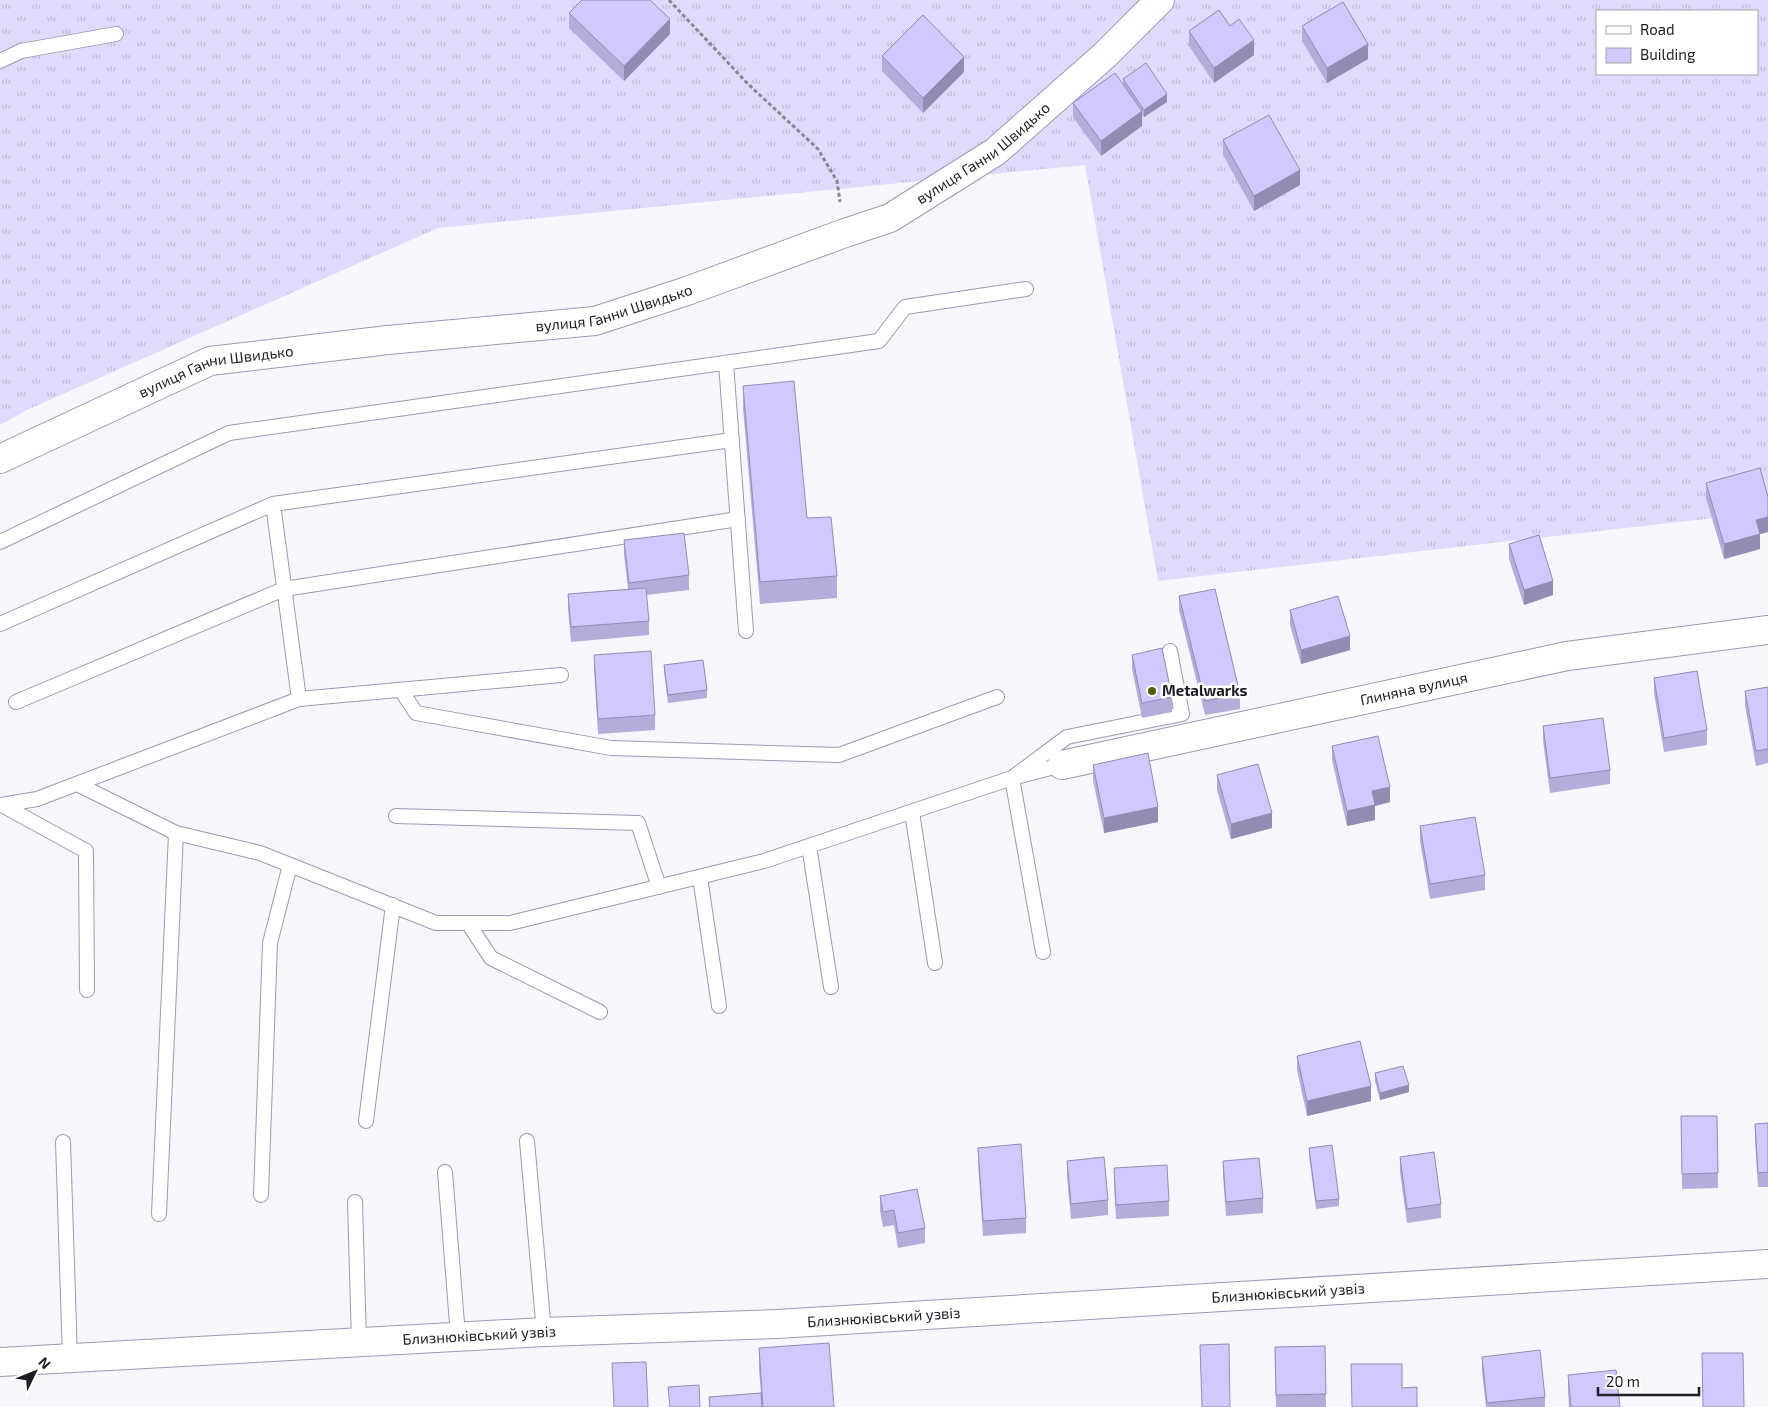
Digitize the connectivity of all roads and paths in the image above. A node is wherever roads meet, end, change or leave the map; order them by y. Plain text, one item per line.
1 (669, 0) edge
2 (1160, 0) edge
3 (116, 34) dead end
4 (0, 61) edge
5 (845, 233) junction
6 (1026, 289) dead end
7 (726, 363) junction
8 (732, 440) junction
9 (0, 460) edge
10 (273, 504) junction
11 (738, 519) junction
12 (0, 542) edge
13 (284, 589) junction
14 (0, 624) edge
15 (1768, 630) edge
16 (746, 631) dead end
17 (1170, 651) dead end
18 (561, 675) dead end
19 (401, 690) junction
20 (997, 697) dead end
21 (299, 699) junction
22 (16, 702) dead end
23 (1062, 766) joint
24 (1012, 778) junction
25 (77, 784) junction
26 (1, 805) edge
27 (912, 812) junction
28 (396, 816) dead end
29 (176, 833) junction
30 (809, 846) junction
31 (290, 865) junction
32 (700, 876) junction
33 (659, 887) junction
34 (393, 906) junction
35 (468, 923) junction
36 (1043, 952) dead end
37 (935, 963) dead end
38 (831, 987) dead end
39 (87, 990) dead end
40 (719, 1006) dead end
41 (600, 1012) dead end
42 (366, 1121) dead end
43 (528, 1141) dead end
44 (63, 1142) dead end
45 (445, 1172) dead end
46 (261, 1195) dead end
47 (355, 1202) dead end
48 (159, 1214) dead end
49 (1768, 1264) edge
50 (544, 1332) junction
51 (458, 1336) junction
52 (359, 1342) junction
53 (70, 1358) junction
54 (0, 1362) edge

1 - 5 path
2 - 5 street, вулиця Ганни Швидько
3 - 4 lane
5 - 9 street, вулиця Ганни Швидько
6 - 7 lane
7 - 8 lane
7 - 12 lane
8 - 10 lane
8 - 11 lane
10 - 13 lane
10 - 14 lane
11 - 13 lane
11 - 16 lane
13 - 21 lane
13 - 22 lane
15 - 23 street, Глиняна вулиця
17 - 24 lane
18 - 19 lane
19 - 20 lane
19 - 21 lane
21 - 25 lane
23 - 24 lane
24 - 27 lane
24 - 36 lane
25 - 26 lane
25 - 29 lane
26 - 39 lane
27 - 30 lane
27 - 37 lane
28 - 33 lane
29 - 31 lane
29 - 48 lane
30 - 32 lane
30 - 38 lane
31 - 34 lane
31 - 46 lane
32 - 33 lane
32 - 40 lane
33 - 35 lane
34 - 35 lane
34 - 42 lane
35 - 41 lane
43 - 50 lane
44 - 53 lane
45 - 51 lane
47 - 52 lane
49 - 50 street, Близнюківський узвіз
50 - 51 street, Близнюківський узвіз
51 - 52 street, Близнюківський узвіз
52 - 53 street, Близнюківський узвіз
53 - 54 street, Близнюківський узвіз

